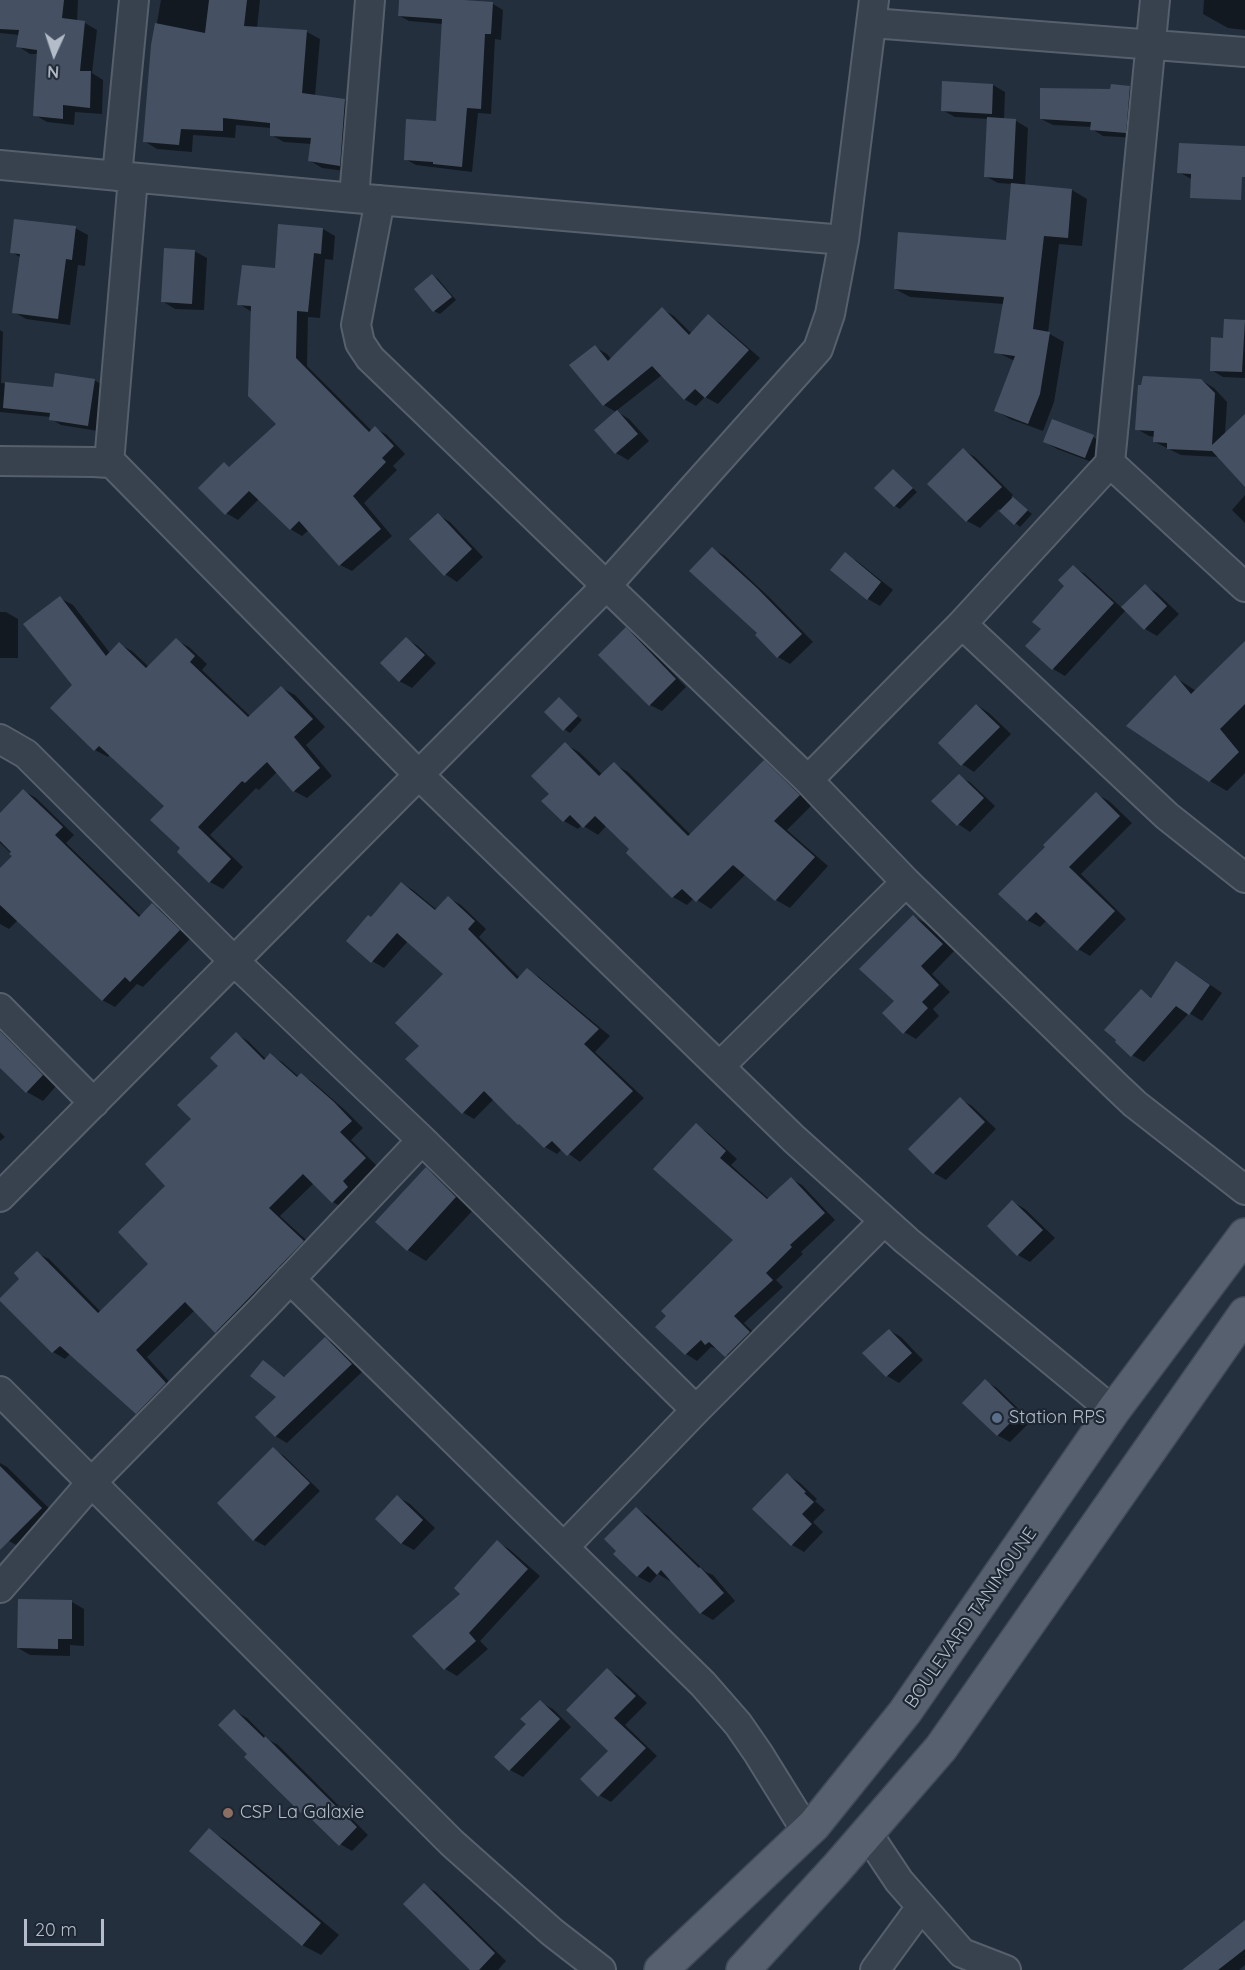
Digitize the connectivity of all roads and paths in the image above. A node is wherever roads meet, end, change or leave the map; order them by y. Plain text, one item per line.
1 (134, 0) edge
2 (370, 0) edge
3 (1155, 0) edge
4 (873, 11) edge
5 (1150, 43) junction
6 (1245, 52) edge
7 (0, 165) edge
8 (125, 177) junction
9 (367, 199) junction
10 (844, 240) junction
11 (0, 461) edge
12 (110, 463) junction
13 (1110, 463) junction
14 (606, 586) junction
15 (1245, 587) edge
16 (962, 624) junction
17 (0, 739) edge
18 (419, 775) junction
19 (808, 780) junction
20 (1245, 878) edge
21 (906, 882) junction
22 (233, 960) junction
23 (0, 1008) edge
24 (720, 1066) junction
25 (94, 1103) junction
26 (422, 1140) junction
27 (1245, 1191) edge
28 (0, 1197) edge
29 (884, 1221) junction
30 (1245, 1235) edge
31 (290, 1280) junction
32 (1245, 1314) edge
33 (0, 1391) edge
34 (696, 1410) junction
35 (1113, 1411) junction
36 (92, 1482) junction
37 (565, 1546) junction
38 (0, 1588) edge
39 (807, 1832) junction
40 (867, 1833) junction
41 (921, 1907) junction
42 (601, 1970) edge
43 (661, 1970) edge
44 (743, 1970) edge
45 (876, 1970) edge
46 (1006, 1970) edge

1 - 8 street
2 - 9 street
3 - 5 street
4 - 5 street
4 - 10 street
5 - 6 street
5 - 13 street
7 - 8 street
8 - 9 street
8 - 12 street
9 - 10 street
9 - 14 street
10 - 14 street
11 - 12 street
12 - 18 street
13 - 15 street
13 - 16 street
14 - 18 street
14 - 19 street
16 - 19 street
16 - 20 street
17 - 22 street
18 - 22 street
18 - 24 street
19 - 21 street
21 - 24 street
21 - 27 street
22 - 25 street
22 - 26 street
23 - 25 street
24 - 29 street
25 - 28 street
26 - 31 street
26 - 34 street
29 - 34 street
29 - 35 street
30 - 35 main road, BOULEVARD TANIMOUNE
31 - 36 street
31 - 37 street
32 - 40 main road
33 - 36 street
34 - 37 street
35 - 39 main road, BOULEVARD TANIMOUNE
36 - 38 street
36 - 42 street
37 - 39 street
39 - 43 main road, BOULEVARD TANIMOUNE
40 - 41 street
40 - 44 main road
41 - 45 street
41 - 46 street

